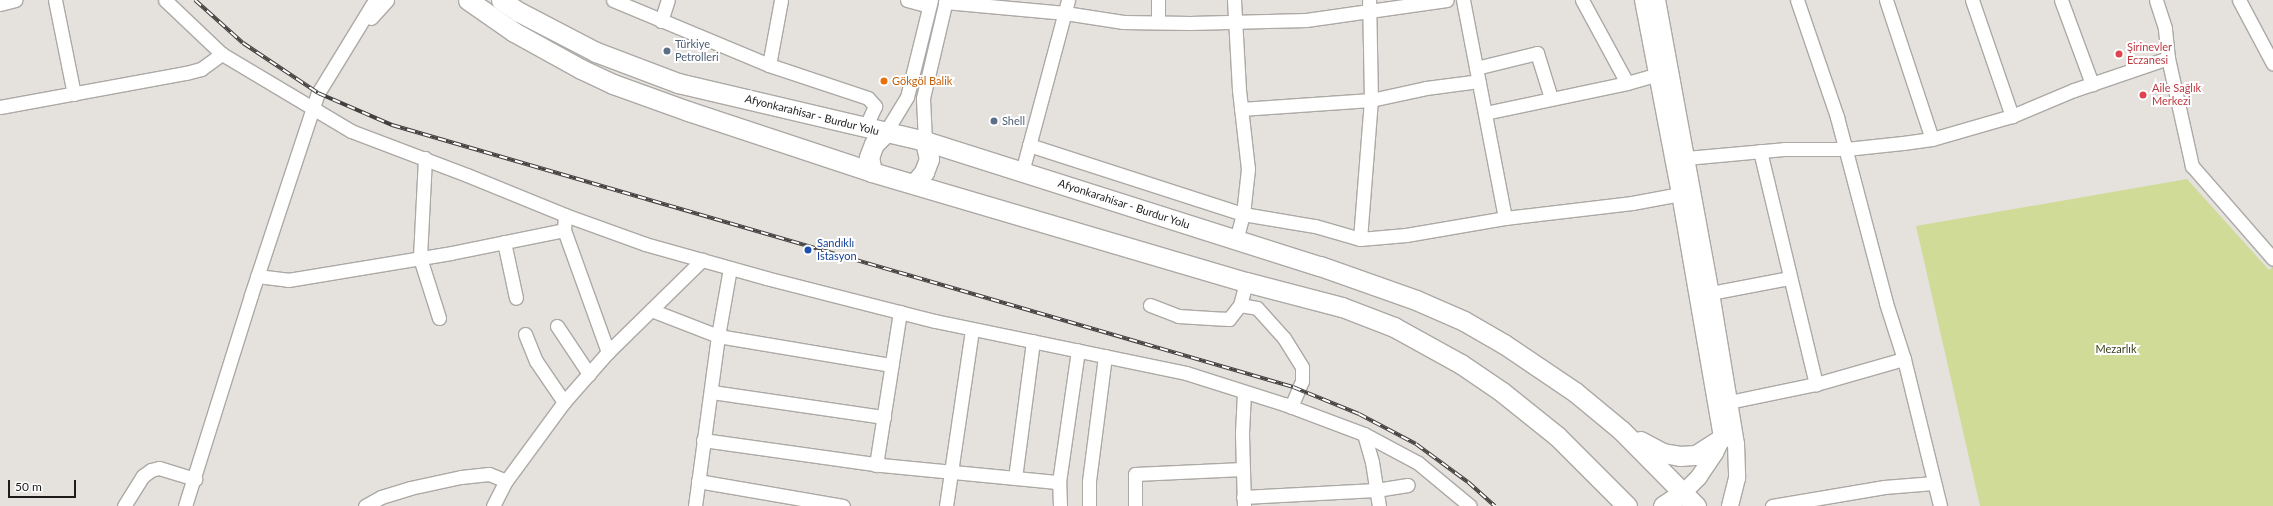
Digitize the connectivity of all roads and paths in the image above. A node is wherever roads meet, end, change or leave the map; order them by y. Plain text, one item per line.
1 (15, 0) edge
2 (55, 0) edge
3 (165, 0) edge
4 (375, 0) edge
5 (387, 0) edge
6 (468, 0) edge
7 (501, 0) edge
8 (613, 0) edge
9 (668, 0) edge
10 (781, 0) edge
11 (907, 0) edge
12 (1068, 0) edge
13 (1158, 0) edge
14 (1234, 0) edge
15 (1446, 0) edge
16 (1463, 0) edge
17 (1582, 0) edge
18 (1643, 0) edge
19 (1656, 0) edge
20 (1797, 0) edge
21 (1886, 0) edge
22 (1972, 0) edge
23 (2061, 0) edge
24 (2156, 0) edge
25 (2239, 0) edge
26 (946, 1) edge
27 (930, 3) edge
28 (0, 4) edge
29 (1370, 6) edge
30 (1065, 13) junction
31 (661, 21) junction
32 (1236, 21) junction
33 (1158, 22) junction
34 (351, 40) junction
35 (222, 54) junction
36 (2168, 58) junction
37 (2273, 64) edge
38 (769, 65) junction
39 (1476, 68) junction
40 (1658, 74) junction
41 (1479, 82) junction
42 (1627, 83) junction
43 (2092, 84) junction
44 (74, 94) junction
45 (1551, 98) junction
46 (1371, 100) junction
47 (0, 106) edge
48 (312, 109) junction
49 (1241, 109) junction
50 (1485, 113) junction
51 (2012, 116) junction
52 (865, 128) junction
53 (885, 133) junction
54 (1932, 139) junction
55 (925, 141) junction
56 (1029, 145) junction
57 (1846, 149) junction
58 (1760, 151) junction
59 (425, 158) junction
60 (1686, 158) junction
61 (872, 172) junction
62 (1022, 172) junction
63 (914, 184) junction
64 (1680, 194) junction
65 (1243, 214) junction
66 (565, 215) junction
67 (1505, 218) junction
68 (564, 230) junction
69 (1360, 239) junction
70 (1236, 241) junction
71 (504, 242) junction
72 (420, 258) junction
73 (2273, 259) edge
74 (702, 260) junction
75 (730, 268) junction
76 (257, 276) junction
77 (1789, 278) junction
78 (1246, 282) junction
79 (1711, 293) junction
80 (516, 298) dead end
81 (1150, 305) dead end
82 (1240, 305) junction
83 (651, 310) junction
84 (900, 312) junction
85 (439, 318) dead end
86 (557, 326) dead end
87 (972, 328) junction
88 (525, 334) dead end
89 (718, 336) junction
90 (1033, 341) junction
91 (1078, 350) junction
92 (608, 352) junction
93 (1105, 356) junction
94 (1904, 360) junction
95 (892, 365) junction
96 (589, 374) junction
97 (1816, 384) junction
98 (712, 392) junction
99 (1244, 392) junction
100 (564, 402) junction
101 (1729, 402) junction
102 (1291, 407) junction
103 (884, 417) junction
104 (1621, 430) junction
105 (1364, 434) junction
106 (1722, 438) junction
107 (703, 440) junction
108 (876, 465) junction
109 (1243, 469) junction
110 (950, 472) junction
111 (195, 478) junction
112 (1015, 478) junction
113 (506, 481) junction
114 (698, 481) junction
115 (1059, 482) junction
116 (1934, 483) junction
117 (1408, 485) dead end
118 (1376, 490) junction
119 (1690, 499) edge
120 (1825, 501) edge
121 (1243, 502) edge
122 (124, 506) edge
123 (185, 506) edge
124 (365, 506) edge
125 (493, 506) edge
126 (695, 506) edge
127 (843, 506) edge
128 (946, 506) edge
129 (1060, 506) edge
130 (1089, 506) edge
131 (1135, 506) edge
132 (1379, 506) edge
133 (1470, 506) edge
134 (1627, 506) edge
135 (1663, 506) edge
136 (1730, 506) edge
137 (1772, 506) edge
138 (1940, 506) edge

1 - 28 street
2 - 44 street
3 - 35 street
4 - 34 street
5 - 34 street
6 - 61 highway
7 - 52 highway, Afyonkarahisar - Burdur Yolu
8 - 31 street
9 - 31 street
10 - 38 street
11 - 27 street
12 - 30 street
13 - 33 street
14 - 32 street
15 - 29 street
16 - 39 street
17 - 42 street
18 - 40 main road
19 - 60 main road
20 - 57 street
21 - 54 street
22 - 51 street
23 - 43 street
24 - 36 street
25 - 37 street
26 - 30 street
26 - 55 street
27 - 53 street
29 - 32 street
29 - 46 street
30 - 33 street
30 - 56 street
31 - 38 street
32 - 33 street
32 - 49 street
34 - 48 street
35 - 44 street
35 - 48 street
36 - 43 street
36 - 73 street
38 - 52 street
39 - 41 street
39 - 45 street
40 - 42 street
40 - 64 main road
41 - 46 street
41 - 50 street
42 - 45 street
43 - 51 street
44 - 47 street
45 - 50 street
46 - 49 street
46 - 69 street
48 - 59 street
48 - 76 street
49 - 65 street
50 - 67 street
51 - 54 street
52 - 53 highway, Afyonkarahisar - Burdur Yolu
53 - 55 highway, Afyonkarahisar - Burdur Yolu
53 - 61 highway
54 - 57 street
55 - 62 highway, Afyonkarahisar - Burdur Yolu
55 - 63 highway
56 - 62 street
56 - 65 street
57 - 58 street
57 - 94 street
58 - 60 street
58 - 77 street
59 - 66 street
59 - 72 street
60 - 79 main road
61 - 63 highway
62 - 70 highway, Afyonkarahisar - Burdur Yolu
63 - 78 highway
64 - 67 street
64 - 106 main road
65 - 69 street
65 - 70 street
66 - 68 street
66 - 74 street
67 - 69 street
68 - 71 street
68 - 92 street
70 - 104 highway, Afyonkarahisar - Burdur Yolu
71 - 72 street
71 - 80 street
72 - 76 street
72 - 85 street
74 - 75 street
74 - 83 street
75 - 84 street
75 - 89 street
76 - 111 street
77 - 79 street
77 - 97 street
78 - 82 street
78 - 134 highway
79 - 101 main road
81 - 82 street
82 - 102 street
83 - 89 street
83 - 92 street
84 - 87 street
84 - 95 street
86 - 96 street
87 - 90 street
87 - 110 street
88 - 100 street
89 - 95 street
89 - 98 street
90 - 91 street
90 - 112 street
91 - 93 street
91 - 115 street
92 - 96 street
93 - 99 street
93 - 130 street
94 - 97 street
94 - 116 street
95 - 103 street
96 - 100 street
97 - 101 street
98 - 103 street
98 - 107 street
99 - 102 street
99 - 109 street
100 - 113 street
101 - 136 main road
102 - 105 street
103 - 108 street
104 - 106 highway
104 - 119 highway, Afyonkarahisar - Burdur Yolu
105 - 118 street
105 - 133 street
106 - 119 main road
107 - 108 street
107 - 114 street
108 - 110 street
109 - 121 street
109 - 131 street
110 - 112 street
110 - 128 street
111 - 122 street
111 - 123 street
112 - 115 street
113 - 124 street
113 - 125 street
114 - 126 street
114 - 127 street
115 - 129 street
116 - 120 street
116 - 138 street
117 - 118 street
118 - 121 street
118 - 132 street
119 - 135 highway
120 - 137 street

